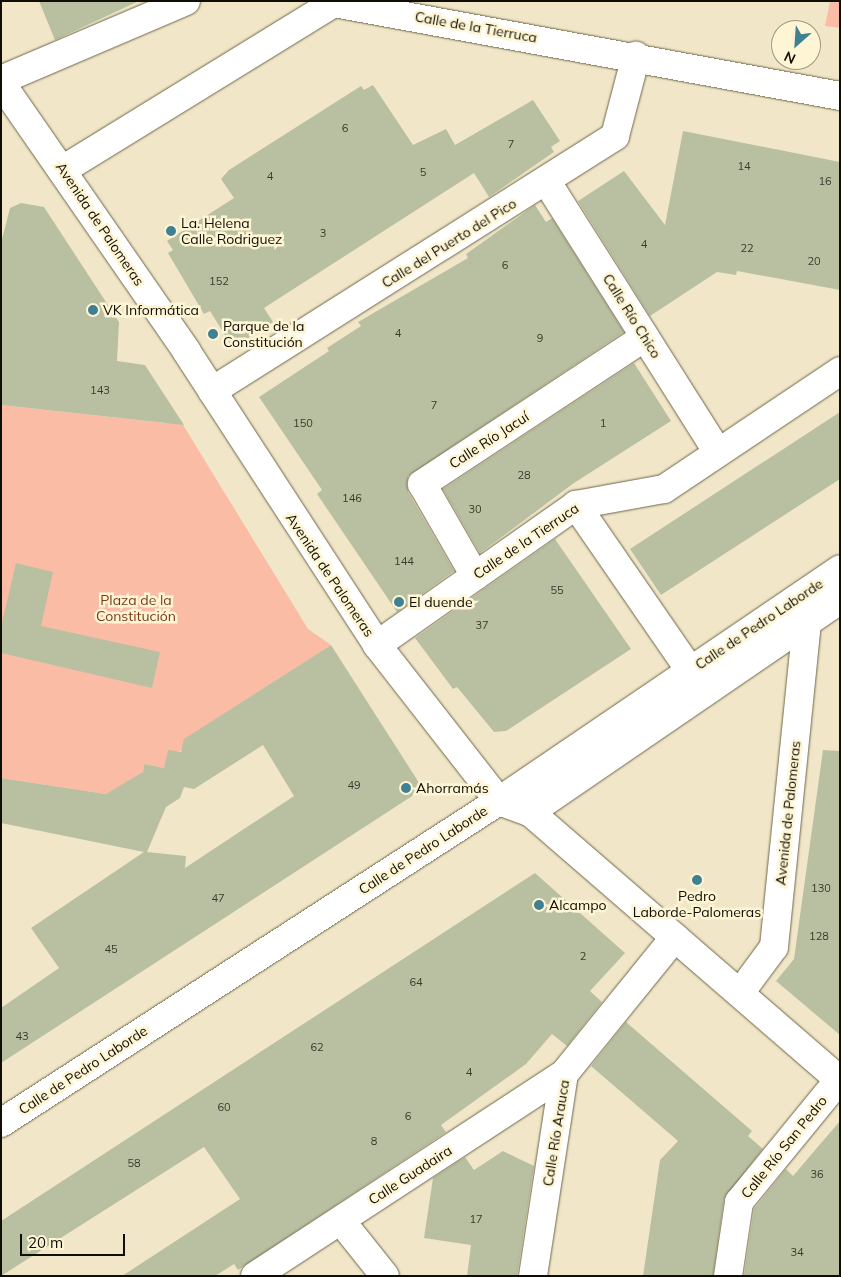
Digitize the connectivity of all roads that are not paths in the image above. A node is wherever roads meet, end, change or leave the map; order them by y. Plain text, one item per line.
1 (186, 1) edge
2 (636, 56) junction
3 (1, 82) edge
4 (840, 96) edge
5 (64, 169) junction
6 (547, 182) junction
7 (645, 338) junction
8 (840, 371) edge
9 (212, 391) junction
10 (717, 451) junction
11 (576, 505) junction
12 (840, 569) edge
13 (475, 576) junction
14 (840, 600) edge
15 (808, 622) junction
16 (376, 645) junction
17 (690, 670) junction
18 (499, 801) junction
19 (530, 812) junction
20 (674, 937) junction
21 (740, 993) junction
22 (564, 1074) junction
23 (839, 1081) edge
24 (1, 1123) edge
25 (341, 1221) junction
26 (255, 1276) edge
27 (385, 1276) edge
28 (533, 1276) edge
29 (728, 1276) edge

1 - 3 street
2 - 4 street, Calle de la Tierruca
2 - 5 street, Calle de la Tierruca
2 - 6 street, Calle del Puerto del Pico
3 - 5 street, Avenida de Palomeras
5 - 9 street, Avenida de Palomeras
6 - 7 street, Calle Río Chico
6 - 9 street, Calle del Puerto del Pico
7 - 10 street, Calle Río Chico
7 - 13 street, Calle Río Jacuí
8 - 10 street, Calle de la Tierruca
9 - 16 street, Avenida de Palomeras
10 - 11 street, Calle de la Tierruca
11 - 13 street, Calle de la Tierruca
11 - 17 street
12 - 17 street, Calle de Pedro Laborde
13 - 16 street, Calle de la Tierruca
14 - 15 street, Calle de Pedro Laborde
15 - 19 street, Calle de Pedro Laborde
15 - 21 street, Avenida de Palomeras
16 - 18 street, Avenida de Palomeras
17 - 18 street, Calle de Pedro Laborde
18 - 19 street
18 - 24 street, Calle de Pedro Laborde
19 - 20 street
20 - 21 street
20 - 22 street, Calle Río Arauca
21 - 23 street
22 - 25 street, Calle Guadaira
22 - 28 street, Calle Río Arauca
23 - 29 street, Calle Río San Pedro
25 - 26 street, Calle Guadaira
25 - 27 street

